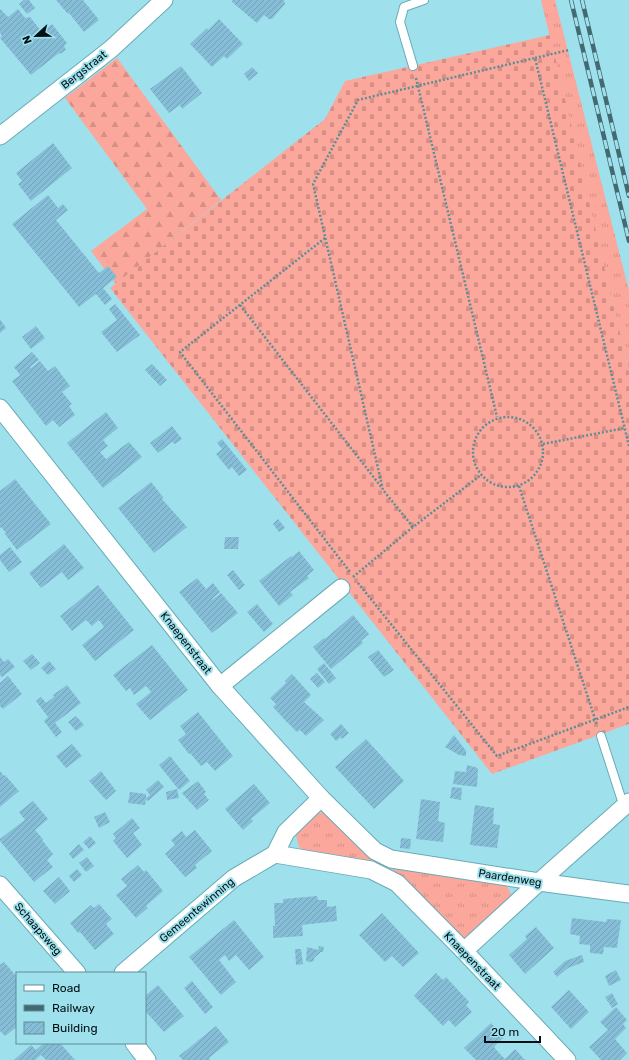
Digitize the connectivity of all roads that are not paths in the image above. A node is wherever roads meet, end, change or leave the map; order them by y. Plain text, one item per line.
1 (164, 0) edge
2 (424, 0) edge
3 (402, 4) edge
4 (413, 66) road end
5 (0, 136) edge
6 (0, 408) edge
7 (347, 582) road end
8 (220, 686) junction
9 (601, 736) road end
10 (321, 798) junction
11 (626, 805) edge
12 (275, 854) junction
13 (391, 859) joint
14 (539, 882) junction
15 (0, 885) edge
16 (629, 894) edge
17 (464, 951) junction
18 (75, 972) edge
19 (124, 972) edge
20 (135, 1044) edge
21 (147, 1060) edge
22 (567, 1060) edge

1 - 5 street, Bergstraat
2 - 3 lane
3 - 4 lane
6 - 8 street, Knaepenstraat
7 - 8 street
8 - 10 street, Knaepenstraat
9 - 11 lane
10 - 12 street
10 - 13 street, Knaepenstraat
11 - 14 street
12 - 17 street, Knaepenstraat
12 - 19 street, Gemeentewinning
13 - 14 street, Paardenweg
14 - 16 street, Paardenweg
14 - 17 street
15 - 18 street, Schaapsweg
17 - 22 street, Knaepenstraat
20 - 21 street

